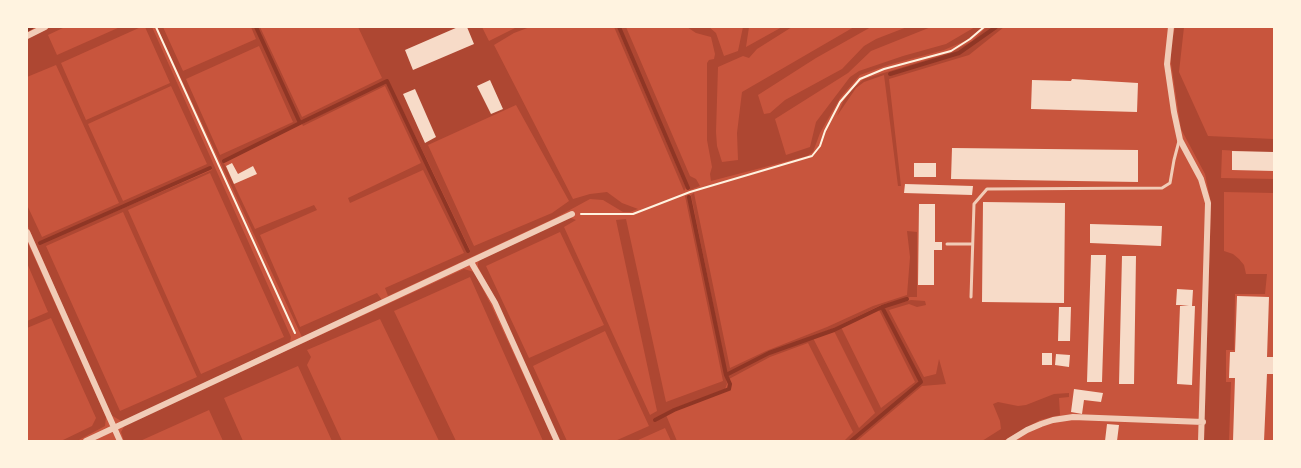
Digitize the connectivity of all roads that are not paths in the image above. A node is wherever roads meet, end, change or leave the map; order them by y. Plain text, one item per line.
1 (45, 27) edge
2 (1171, 27) edge
3 (27, 36) edge
4 (1180, 140) junction
5 (572, 214) road end
6 (27, 232) edge
7 (947, 244) dead end
8 (972, 244) junction
9 (471, 262) junction
10 (971, 297) dead end
11 (1203, 422) junction
12 (114, 428) junction
13 (86, 441) edge
14 (120, 441) edge
15 (557, 441) edge
16 (1009, 441) edge
17 (1201, 441) edge

1 - 3 street
2 - 4 street
4 - 8 lane
4 - 11 street
5 - 9 street
6 - 12 street
7 - 8 lane
8 - 10 lane
9 - 12 street
9 - 15 street
11 - 16 street
11 - 17 street
12 - 13 street
12 - 14 street

